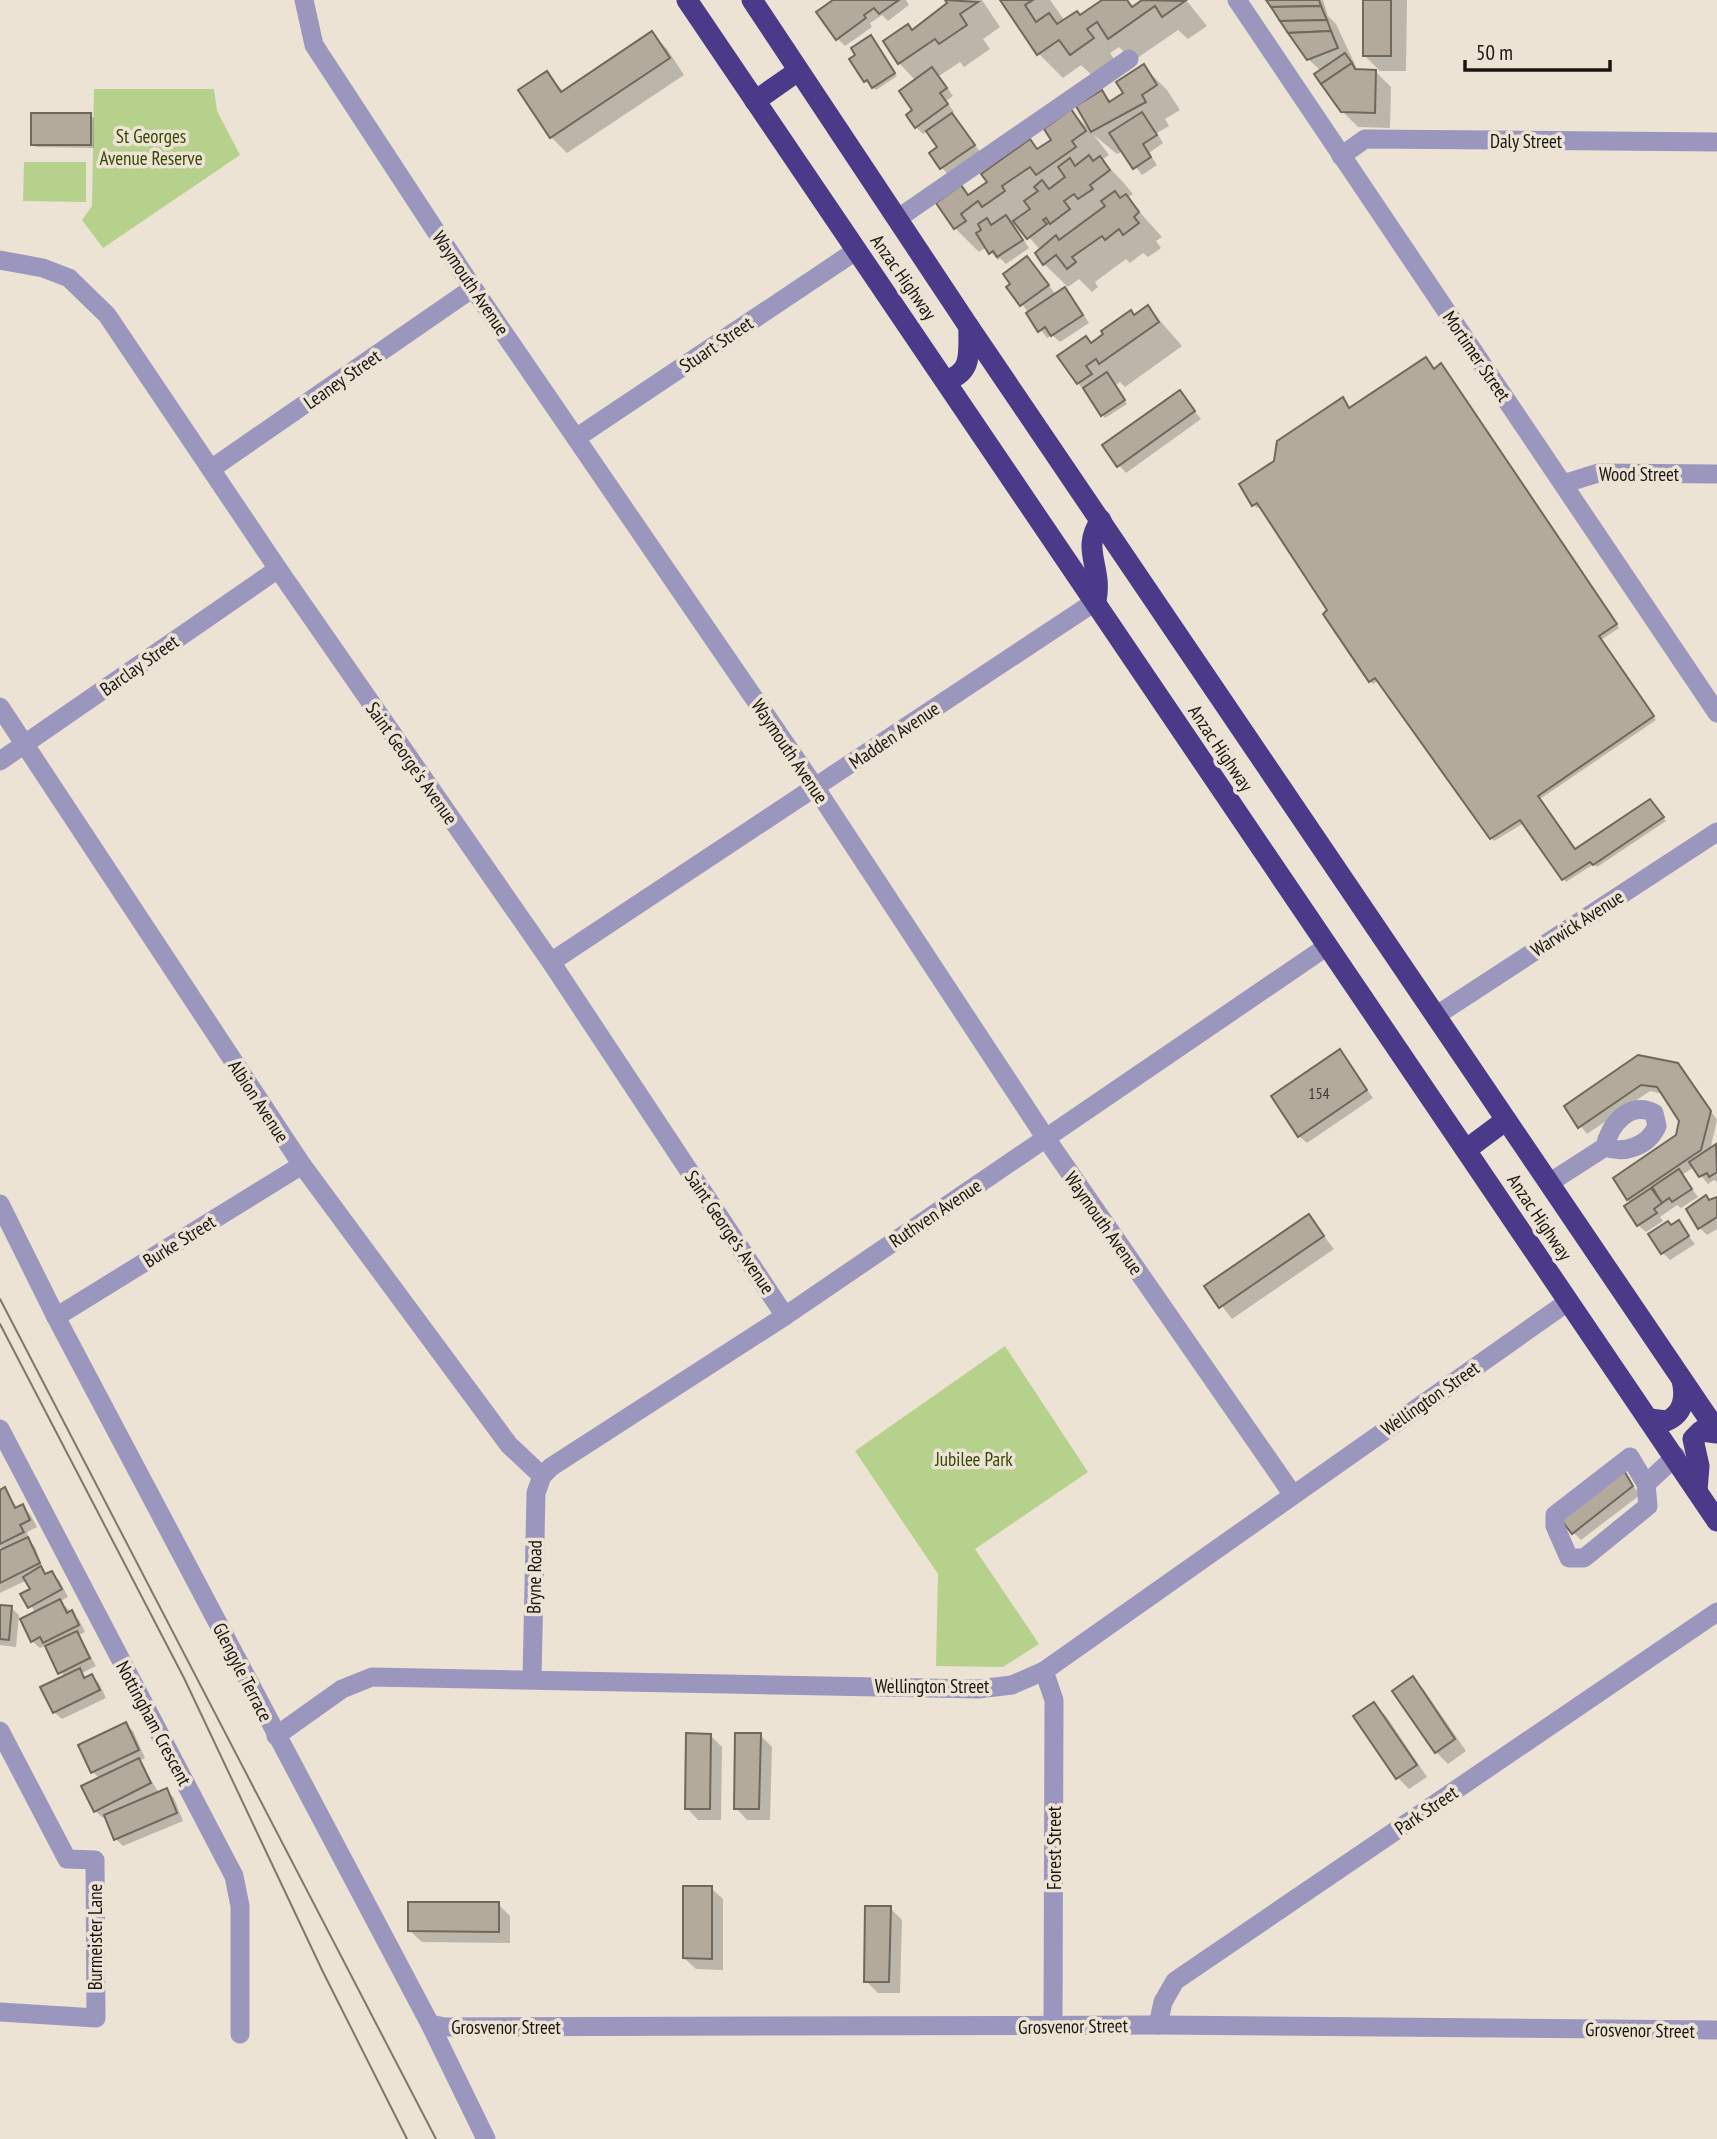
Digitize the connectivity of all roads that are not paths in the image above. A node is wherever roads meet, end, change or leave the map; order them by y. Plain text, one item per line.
1 (304, 0) edge
2 (687, 0) edge
3 (752, 0) edge
4 (1237, 0) edge
5 (1129, 59) dead end
6 (798, 71) junction
7 (755, 101) junction
8 (1717, 142) edge
9 (1341, 156) junction
10 (897, 219) junction
11 (856, 250) junction
12 (0, 260) edge
13 (473, 288) junction
14 (968, 327) junction
15 (947, 380) junction
16 (576, 438) junction
17 (211, 469) junction
18 (1717, 474) edge
19 (1563, 484) junction
20 (1101, 520) junction
21 (278, 569) junction
22 (1096, 601) junction
23 (0, 707) edge
24 (1717, 713) edge
25 (25, 744) junction
26 (0, 761) edge
27 (815, 787) junction
28 (1717, 832) edge
29 (1326, 947) junction
30 (551, 962) junction
31 (1437, 1015) junction
32 (1506, 1120) junction
33 (1045, 1137) junction
34 (1605, 1147) junction
35 (1467, 1149) junction
36 (302, 1166) junction
37 (1549, 1183) junction
38 (0, 1204) edge
39 (1569, 1301) junction
40 (785, 1315) junction
41 (56, 1317) junction
42 (1681, 1378) junction
43 (1650, 1419) junction
44 (0, 1429) edge
45 (1717, 1432) edge
46 (5, 1452) edge
47 (1676, 1457) junction
48 (542, 1476) junction
49 (1646, 1484) junction
50 (1697, 1491) junction
51 (1293, 1495) junction
52 (1717, 1521) edge
53 (1717, 1612) edge
54 (1044, 1671) junction
55 (533, 1679) junction
56 (0, 1731) edge
57 (276, 1736) junction
58 (0, 2012) edge
59 (430, 2024) junction
60 (1158, 2025) junction
61 (1053, 2026) junction
62 (1717, 2031) edge
63 (240, 2034) dead end
64 (486, 2139) edge

1 - 13 street, Waymouth Avenue
2 - 7 highway, Anzac Highway
3 - 6 highway, Anzac Highway
4 - 9 street, Mortimer Street
5 - 10 street
6 - 7 highway
6 - 10 highway, Anzac Highway
7 - 11 highway, Anzac Highway
8 - 9 street, Daly Street
9 - 19 street, Mortimer Street
10 - 14 highway, Anzac Highway
11 - 15 highway, Anzac Highway
11 - 16 street, Stuart Street
12 - 17 street, Saint George's Avenue
13 - 16 street, Waymouth Avenue
13 - 17 street, Leaney Street
14 - 15 highway
14 - 20 highway, Anzac Highway
15 - 22 highway, Anzac Highway
16 - 27 street, Waymouth Avenue
17 - 21 street, Saint George's Avenue
18 - 19 street, Wood Street
19 - 24 street, Mortimer Street
20 - 22 highway
20 - 31 highway, Anzac Highway
21 - 25 street, Barclay Street
21 - 30 street, Saint George's Avenue
22 - 27 street, Madden Avenue
22 - 29 highway, Anzac Highway
23 - 25 street, Albion Avenue
25 - 26 street, Barclay Street
25 - 36 street, Albion Avenue
27 - 30 street, Madden Avenue
27 - 33 street, Waymouth Avenue
28 - 31 street, Warwick Avenue
29 - 33 street, Ruthven Avenue
29 - 35 highway, Anzac Highway
30 - 40 street, Saint George's Avenue
31 - 32 highway, Anzac Highway
32 - 35 highway
32 - 37 highway, Anzac Highway
33 - 40 street, Ruthven Avenue
33 - 51 street, Waymouth Avenue
34 - 34 street
34 - 37 street
35 - 39 highway, Anzac Highway
36 - 41 street, Burke Street
36 - 48 street, Albion Avenue
37 - 42 highway, Anzac Highway
38 - 41 street, Glengyle Terrace
39 - 43 highway, Anzac Highway
39 - 51 street, Wellington Street
40 - 48 street, Ruthven Avenue
41 - 57 street, Glengyle Terrace
42 - 43 highway
42 - 45 highway, Anzac Highway
43 - 47 highway, Anzac Highway
44 - 46 street, Nottingham Crescent
45 - 50 highway
46 - 63 street, Nottingham Crescent
47 - 49 street
47 - 50 highway, Anzac Highway
48 - 55 street, Bryne Road
49 - 49 street
50 - 52 highway, Anzac Highway
51 - 54 street, Wellington Street
53 - 60 street, Park Street
54 - 55 street, Wellington Street
54 - 61 street, Forest Street
55 - 57 street, Wellington Street
56 - 58 street, Burmeister Lane
57 - 59 street, Glengyle Terrace
59 - 61 street, Grosvenor Street
59 - 64 street, Glengyle Terrace
60 - 61 street, Grosvenor Street
60 - 62 street, Grosvenor Street

